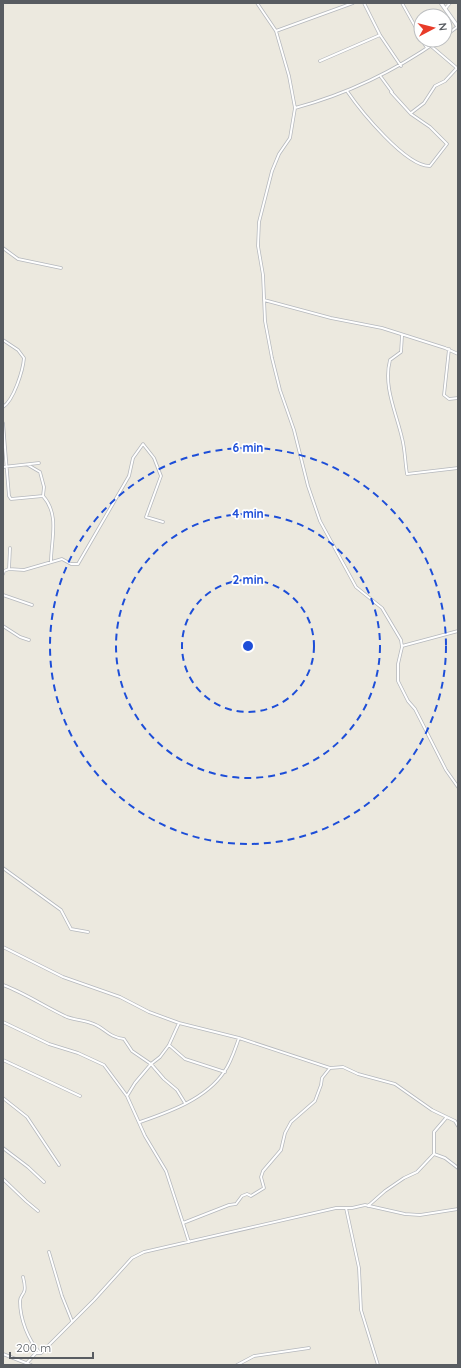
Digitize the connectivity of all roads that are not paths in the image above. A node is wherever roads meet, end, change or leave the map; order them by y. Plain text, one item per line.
1 (353, 3) edge
2 (364, 3) edge
3 (402, 3) edge
4 (259, 4) edge
5 (413, 23) edge
6 (276, 31) junction
7 (380, 35) junction
8 (427, 48) edge
9 (433, 48) edge
10 (320, 61) dead end
11 (401, 66) junction
12 (457, 69) edge
13 (381, 76) junction
14 (347, 90) junction
15 (295, 108) junction
16 (411, 114) junction
17 (3, 248) edge
18 (61, 268) dead end
19 (264, 300) junction
20 (402, 336) junction
21 (3, 340) edge
22 (449, 349) junction
23 (458, 354) edge
24 (458, 398) edge
25 (3, 407) edge
26 (3, 423) edge
27 (39, 463) dead end
28 (28, 465) junction
29 (3, 467) edge
30 (7, 467) junction
31 (458, 468) edge
32 (43, 496) junction
33 (163, 522) dead end
34 (10, 548) dead end
35 (52, 562) junction
36 (9, 569) junction
37 (3, 574) edge
38 (3, 594) edge
39 (32, 605) dead end
40 (3, 626) edge
41 (458, 630) edge
42 (30, 640) dead end
43 (402, 646) junction
44 (458, 787) edge
45 (3, 868) edge
46 (88, 932) dead end
47 (3, 947) edge
48 (3, 985) edge
49 (3, 1022) edge
50 (179, 1023) junction
51 (239, 1038) junction
52 (169, 1046) junction
53 (3, 1060) edge
54 (151, 1064) junction
55 (330, 1068) junction
56 (225, 1072) junction
57 (80, 1096) dead end
58 (127, 1096) junction
59 (3, 1098) edge
60 (186, 1103) junction
61 (446, 1118) junction
62 (140, 1123) junction
63 (458, 1126) edge
64 (3, 1148) edge
65 (434, 1154) junction
66 (60, 1165) dead end
67 (458, 1168) edge
68 (3, 1179) edge
69 (44, 1182) dead end
70 (368, 1206) junction
71 (346, 1208) junction
72 (38, 1210) dead end
73 (458, 1210) edge
74 (183, 1224) junction
75 (189, 1242) junction
76 (49, 1252) dead end
77 (23, 1276) dead end
78 (72, 1321) junction
79 (309, 1348) dead end
80 (40, 1353) junction
81 (3, 1354) edge
82 (25, 1365) edge
83 (31, 1365) edge
84 (237, 1365) edge
85 (378, 1365) edge

1 - 6 street
2 - 7 street
3 - 5 street
4 - 6 street
6 - 15 street
7 - 10 street
7 - 11 street
8 - 11 street
9 - 12 street
11 - 13 street
12 - 16 street
13 - 14 street
13 - 16 street
14 - 15 street
14 - 16 street
15 - 19 street
17 - 18 street
19 - 20 street
19 - 43 street
20 - 22 street
20 - 31 street
21 - 25 street
22 - 23 street
22 - 24 street
26 - 30 street
27 - 28 street
28 - 30 street
28 - 32 street
29 - 30 street
30 - 32 street
32 - 35 street
33 - 35 street
34 - 36 street
35 - 36 street
36 - 37 street
38 - 39 street
40 - 42 street
41 - 43 street
43 - 44 street
45 - 46 street
47 - 50 street
48 - 54 street
49 - 58 street
50 - 51 street
50 - 52 street
51 - 55 street
51 - 56 street
52 - 54 street
52 - 56 street
53 - 57 street
54 - 58 street
54 - 60 street
55 - 61 street
55 - 74 street
56 - 60 street
58 - 62 street
59 - 66 street
60 - 62 street
61 - 63 street
61 - 65 street
62 - 74 street
64 - 69 street
65 - 67 street
65 - 70 street
68 - 72 street
70 - 71 street
70 - 73 street
71 - 75 street
71 - 85 street
74 - 75 street
75 - 78 street
76 - 78 street
77 - 80 street
78 - 80 street
79 - 84 street
80 - 82 street
81 - 82 street
82 - 83 street

